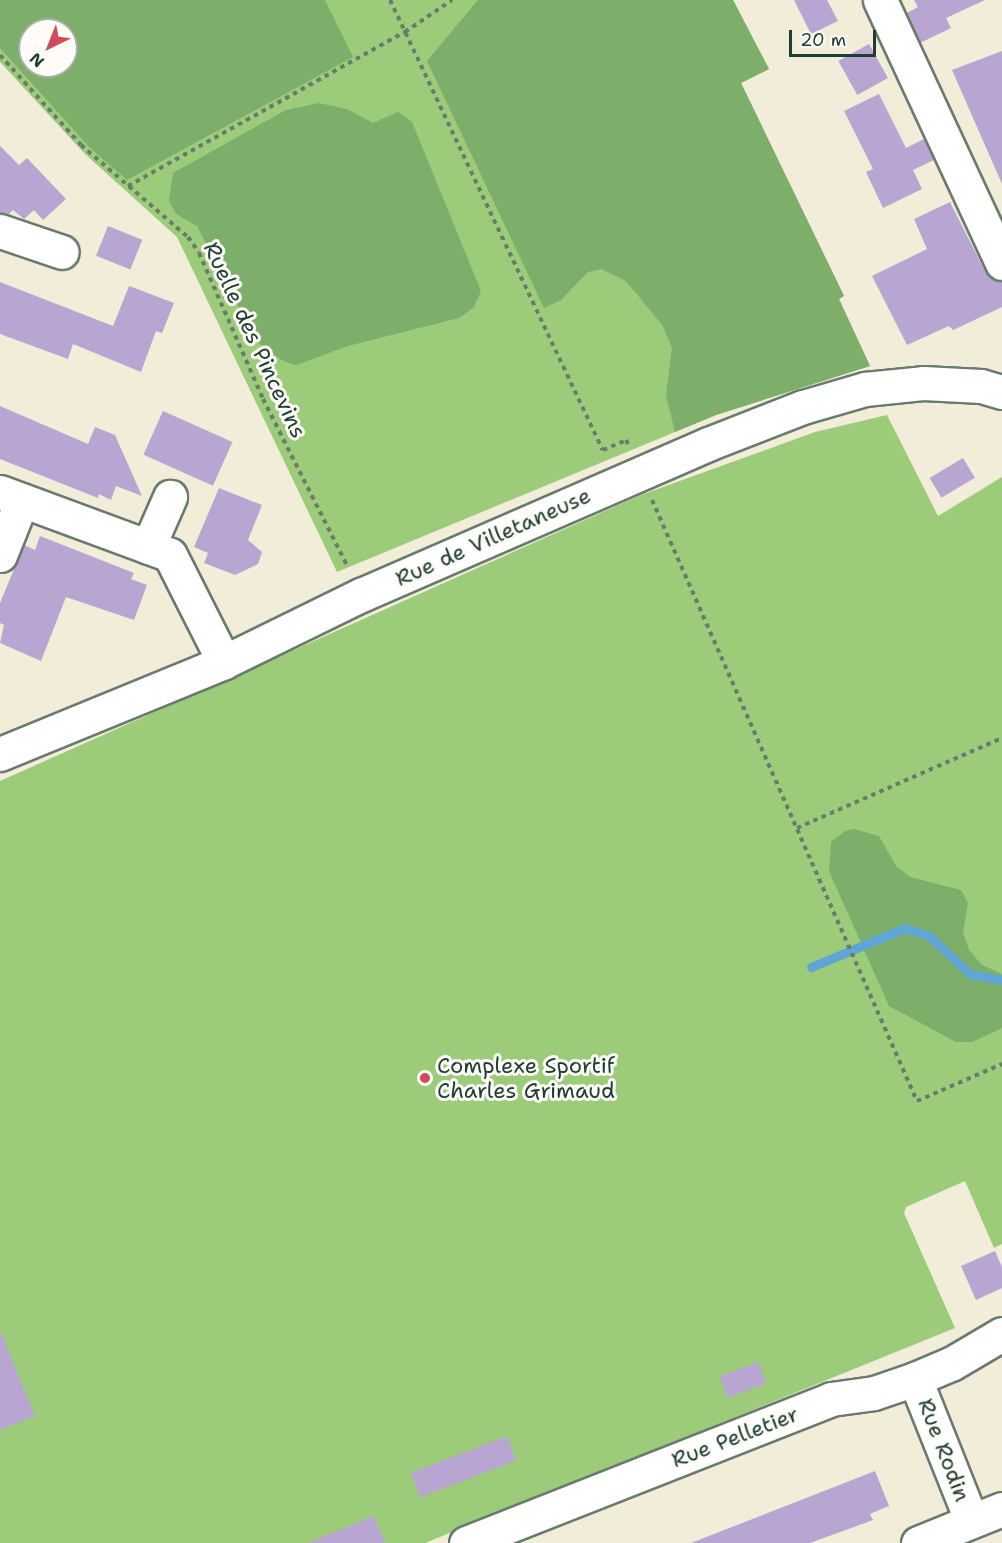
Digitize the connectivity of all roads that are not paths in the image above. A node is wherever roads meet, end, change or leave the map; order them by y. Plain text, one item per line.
1 (880, 0) edge
2 (0, 231) edge
3 (62, 252) dead end
4 (1002, 263) edge
5 (1002, 392) edge
6 (11, 496) edge
7 (170, 496) dead end
8 (148, 547) junction
9 (0, 555) edge
10 (224, 662) junction
11 (0, 754) edge
12 (1002, 1334) edge
13 (915, 1379) junction
14 (1002, 1509) edge
15 (971, 1520) junction
16 (466, 1543) edge
17 (918, 1543) edge

1 - 4 street
2 - 3 street
5 - 10 street, Rue de Villetaneuse
6 - 8 street
6 - 9 street
7 - 8 street
8 - 10 street
10 - 11 street, Rue de Villetaneuse
12 - 13 street, Rue Pelletier
13 - 15 street, Rue Rodin
13 - 16 street, Rue Pelletier
14 - 15 street, Rue Rodin
15 - 17 street, Rue Rodin

